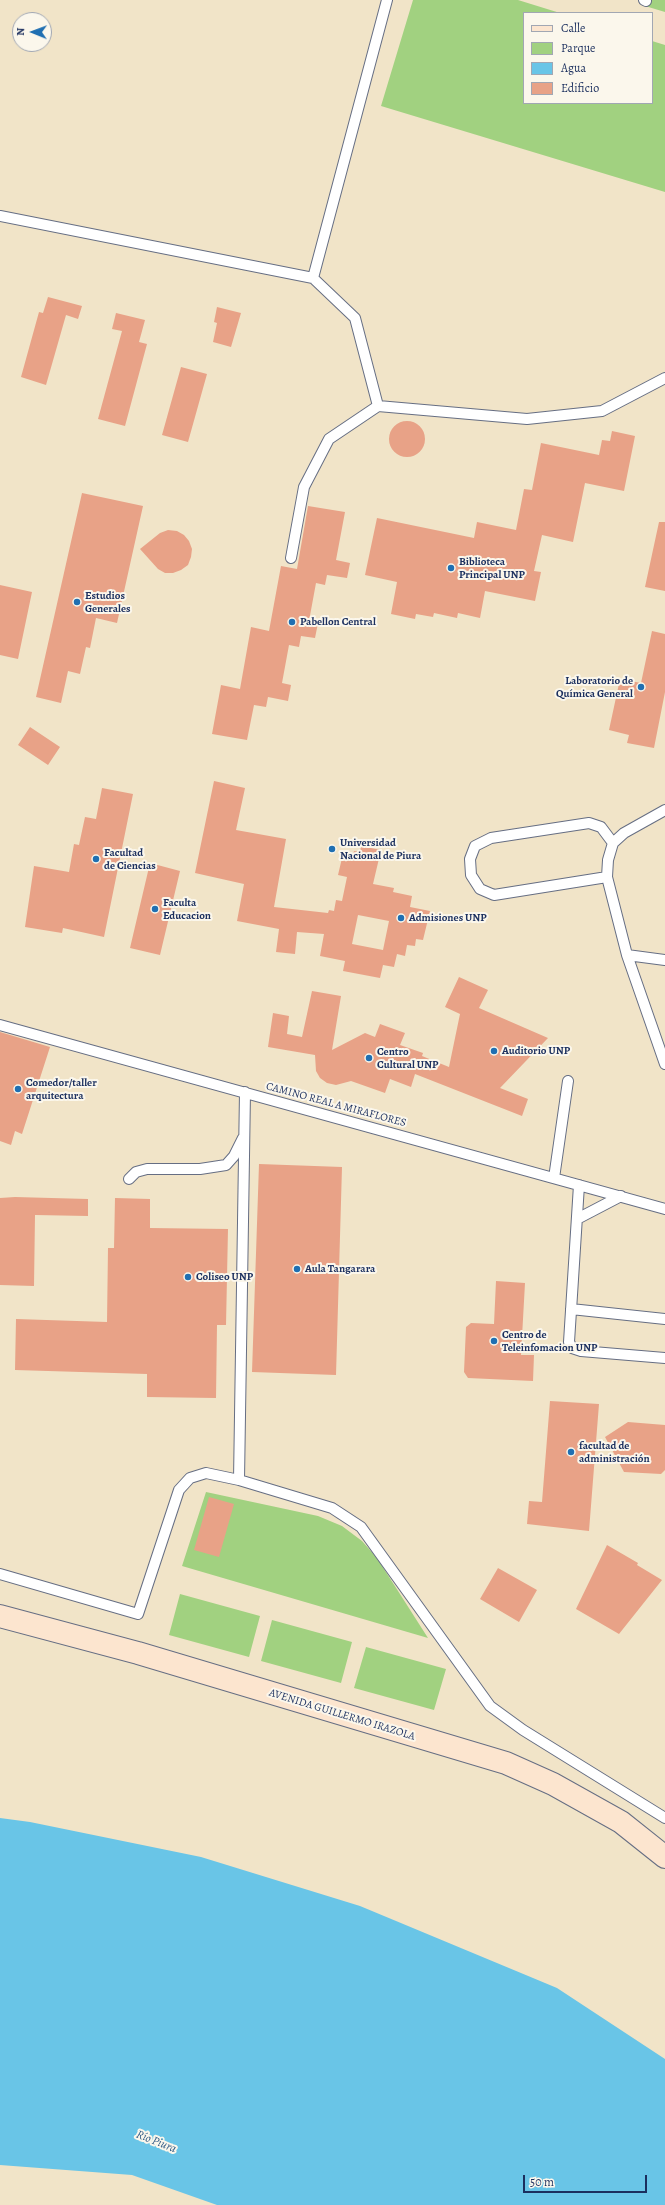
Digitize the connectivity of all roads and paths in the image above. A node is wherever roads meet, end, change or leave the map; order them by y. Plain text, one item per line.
1 (387, 0) edge
2 (0, 216) edge
3 (313, 278) junction
4 (665, 378) edge
5 (378, 406) junction
6 (291, 558) dead end
7 (665, 810) edge
8 (613, 843) junction
9 (607, 877) junction
10 (627, 955) junction
11 (665, 960) edge
12 (0, 1024) edge
13 (665, 1064) edge
14 (568, 1081) dead end
15 (245, 1092) junction
16 (244, 1135) junction
17 (554, 1178) junction
18 (129, 1179) dead end
19 (579, 1185) junction
20 (621, 1196) junction
21 (665, 1209) edge
22 (577, 1219) junction
23 (571, 1309) junction
24 (665, 1319) edge
25 (665, 1358) edge
26 (239, 1480) junction
27 (0, 1574) edge
28 (0, 1616) edge
29 (665, 1818) edge
30 (665, 1856) edge

1 - 3 lane
2 - 3 lane
3 - 5 lane
4 - 5 lane
5 - 6 lane
7 - 8 lane
8 - 9 lane
8 - 9 lane
9 - 10 lane
10 - 11 lane
10 - 13 lane
12 - 15 lane, CAMINO REAL A MIRAFLORES
14 - 17 lane
15 - 16 lane
15 - 17 lane, CAMINO REAL A MIRAFLORES
16 - 18 lane
16 - 26 lane
17 - 19 lane, CAMINO REAL A MIRAFLORES
19 - 20 lane, CAMINO REAL A MIRAFLORES
19 - 22 lane
20 - 21 lane, CAMINO REAL A MIRAFLORES
20 - 22 lane
22 - 23 lane
23 - 24 lane
23 - 25 lane
26 - 27 lane
26 - 29 lane
28 - 30 main road, AVENIDA GUILLERMO IRAZOLA

